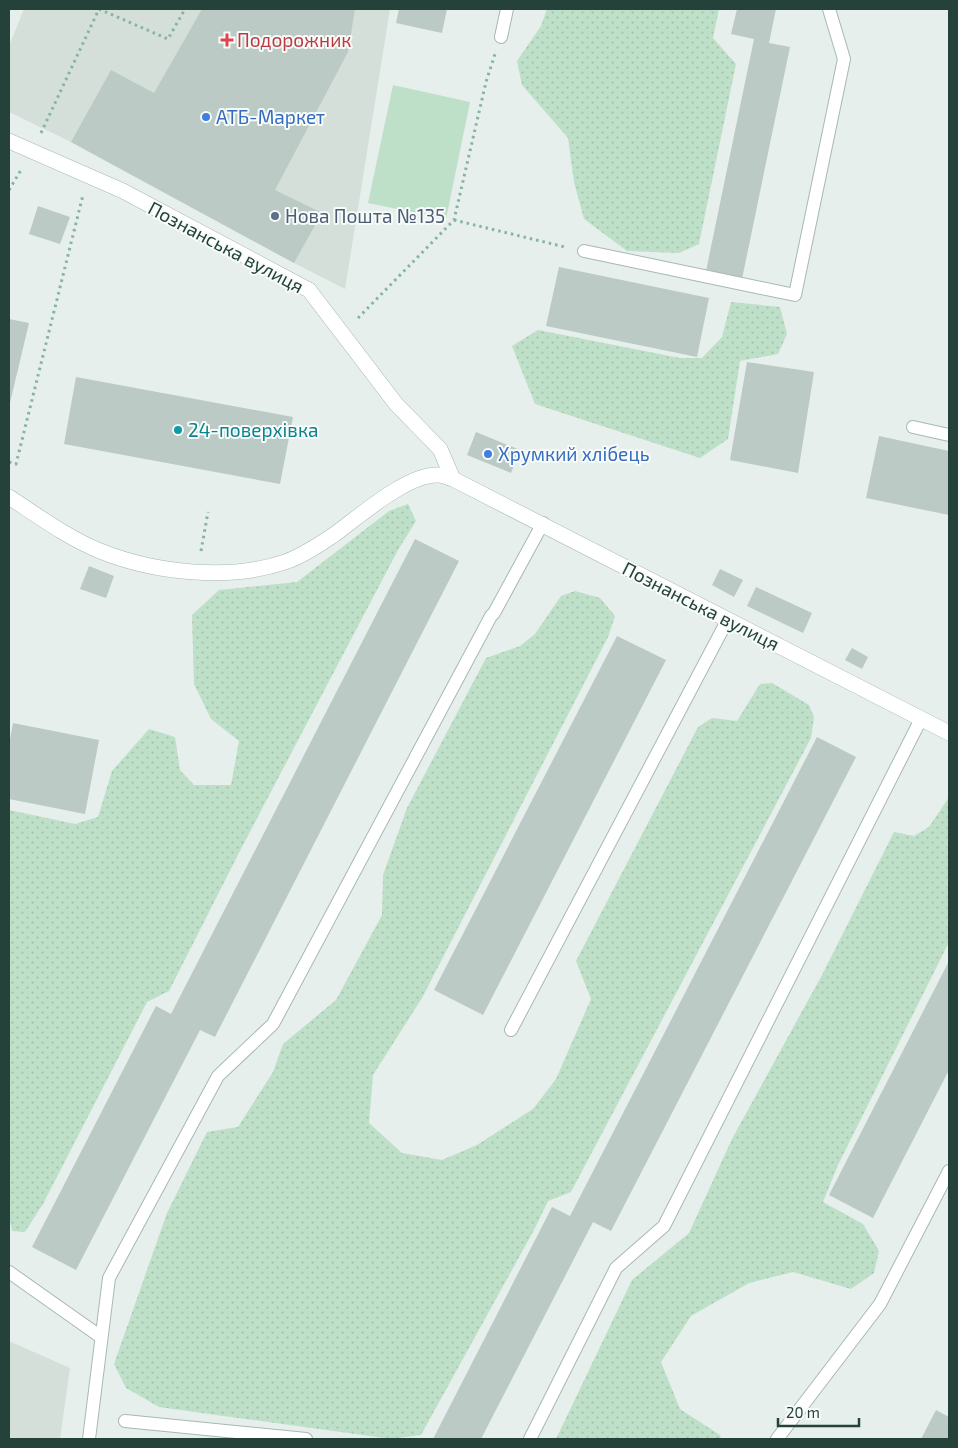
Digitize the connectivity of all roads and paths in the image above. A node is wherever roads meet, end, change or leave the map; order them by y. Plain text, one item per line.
1 (99, 9) edge
2 (184, 9) edge
3 (507, 9) edge
4 (829, 9) edge
5 (501, 37) joint
6 (9, 141) edge
7 (33, 151) junction
8 (88, 175) junction
9 (9, 190) edge
10 (454, 220) junction
11 (584, 251) joint
12 (340, 331) junction
13 (913, 427) dead end
14 (949, 434) edge
15 (9, 462) edge
16 (453, 479) junction
17 (9, 497) edge
18 (208, 512) dead end
19 (543, 523) junction
20 (202, 549) dead end
21 (728, 619) junction
22 (921, 719) junction
23 (949, 733) edge
24 (511, 1030) dead end
25 (949, 1171) edge
26 (9, 1272) edge
27 (101, 1337) junction
28 (125, 1421) dead end
29 (89, 1439) edge
30 (306, 1439) edge
31 (530, 1439) edge
32 (777, 1439) edge

1 - 2 path
1 - 7 path
3 - 5 lane
4 - 11 lane
5 - 10 path
6 - 7 street, Познанська вулиця
7 - 8 street, Познанська вулиця
7 - 9 path
8 - 12 street, Познанська вулиця
8 - 15 path
10 - 11 path
10 - 12 path
12 - 16 street, Познанська вулиця
13 - 14 lane
16 - 17 street, Познанська вулиця
16 - 19 street, Познанська вулиця
18 - 20 path
19 - 21 street, Познанська вулиця
19 - 27 lane
21 - 22 street, Познанська вулиця
21 - 24 lane
22 - 23 street, Познанська вулиця
22 - 31 lane
25 - 32 lane
26 - 27 lane
27 - 29 lane
28 - 30 lane

